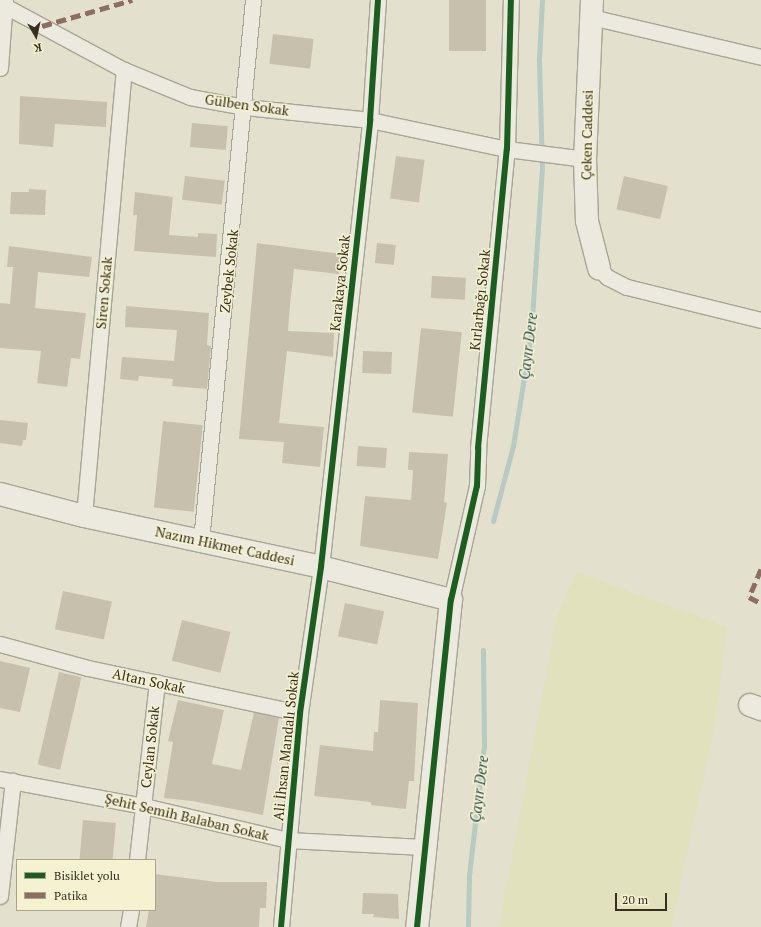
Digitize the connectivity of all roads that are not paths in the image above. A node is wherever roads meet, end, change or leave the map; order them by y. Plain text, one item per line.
1 (253, 0) edge
2 (378, 0) edge
3 (511, 0) edge
4 (5, 3) edge
5 (591, 9) edge
6 (761, 57) edge
7 (0, 68) edge
8 (124, 70) junction
9 (245, 107) junction
10 (370, 120) junction
11 (507, 149) junction
12 (585, 159) junction
13 (599, 268) joint
14 (761, 320) edge
15 (0, 494) edge
16 (84, 516) junction
17 (202, 541) junction
18 (321, 567) junction
19 (450, 600) junction
20 (0, 644) edge
21 (157, 682) junction
22 (300, 713) junction
23 (7, 780) edge
24 (144, 806) junction
25 (288, 840) junction
26 (423, 847) junction
27 (137, 859) edge
28 (0, 896) edge
29 (131, 911) edge
30 (128, 927) edge
31 (281, 927) edge
32 (416, 927) edge

1 - 9 street, Zeybek Sokak
2 - 10 street, Karakaya Sokak
3 - 11 street, Kırlarbağı Sokak
4 - 7 street
4 - 8 street, Gülben Sokak
5 - 6 street
5 - 12 street, Çeken Caddesi
8 - 9 street, Gülben Sokak
8 - 16 street, Siren Sokak
9 - 10 street, Gülben Sokak
9 - 17 street, Zeybek Sokak
10 - 11 street, Gülben Sokak
10 - 18 street, Karakaya Sokak
11 - 12 street, Gülben Sokak
11 - 19 street, Kırlarbağı Sokak
12 - 13 street, Çeken Caddesi
13 - 14 street
15 - 16 street, Nazım Hikmet Caddesi
16 - 17 street, Nazım Hikmet Caddesi
17 - 18 street, Nazım Hikmet Caddesi
18 - 19 street, Nazım Hikmet Caddesi
18 - 22 street, Ali İhsan Mandalı Sokak
19 - 26 street
20 - 21 street, Altan Sokak
21 - 22 street, Altan Sokak
21 - 24 street, Ceylan Sokak
22 - 25 street, Ali İhsan Mandalı Sokak
23 - 24 street, Şehit Semih Balaban Sokak
23 - 28 street
24 - 25 street, Şehit Semih Balaban Sokak
24 - 27 street, Ceylan Sokak
25 - 26 street, Şehit Semih Balaban Sokak
25 - 31 street, Ali İhsan Mandalı Sokak
26 - 32 street
29 - 30 street

